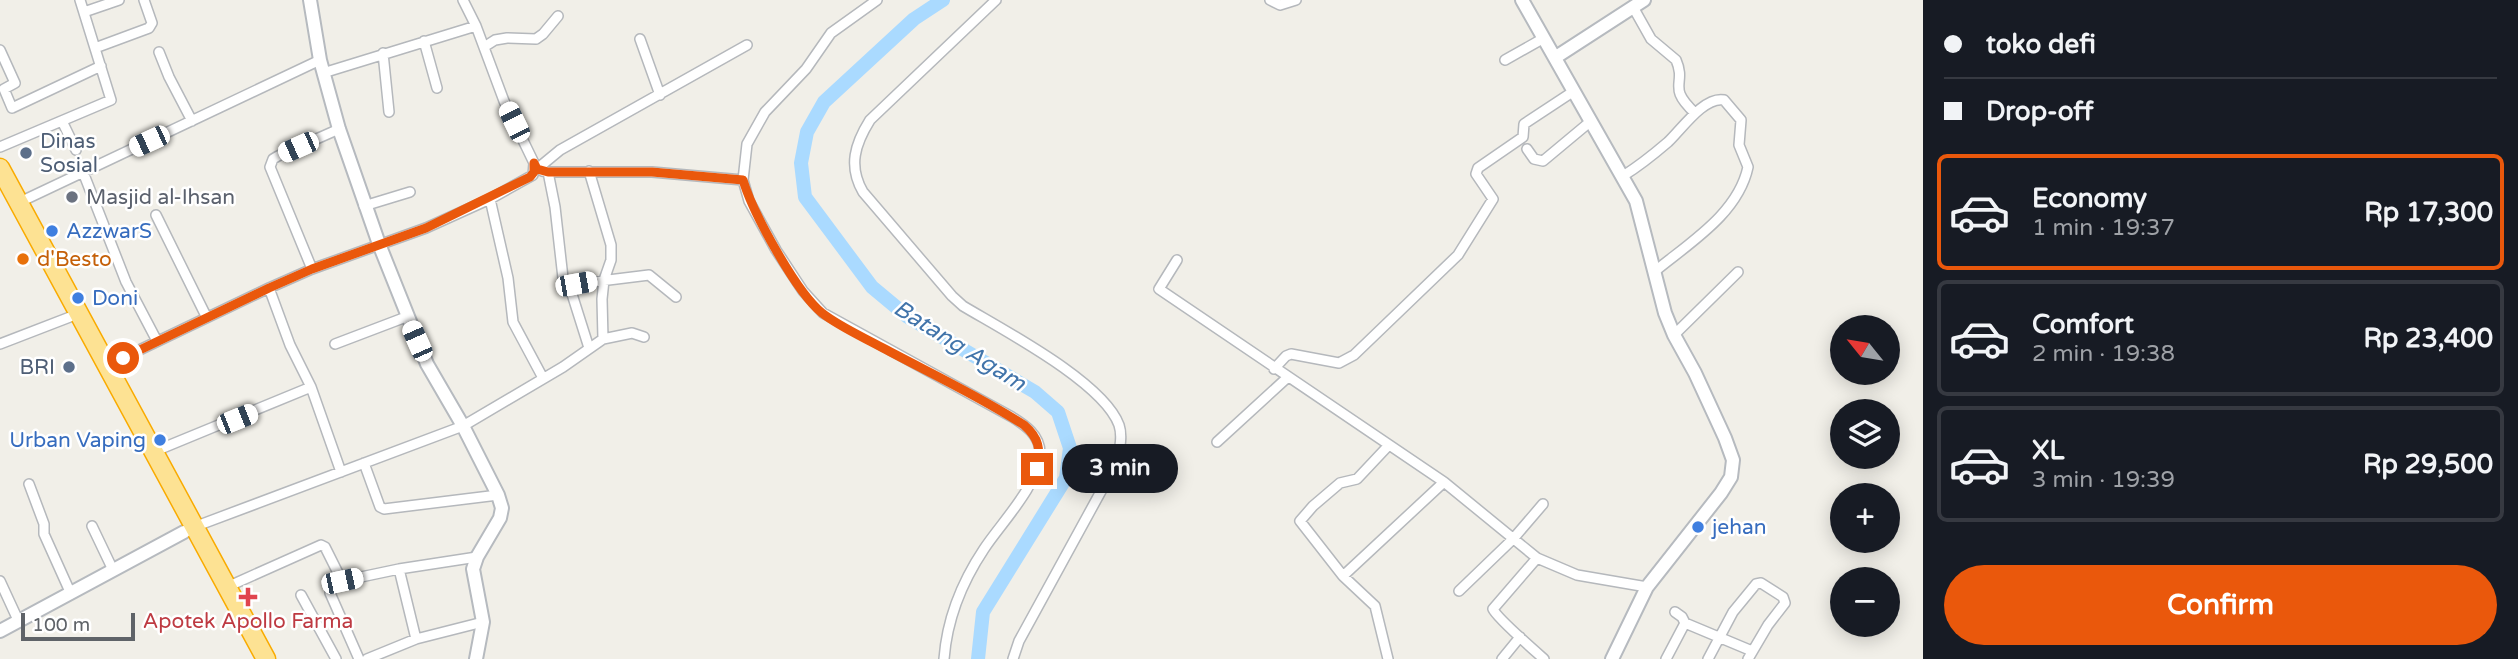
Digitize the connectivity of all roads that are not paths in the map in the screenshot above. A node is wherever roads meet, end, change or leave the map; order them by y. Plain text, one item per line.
1 (80, 0) edge
2 (119, 0) edge
3 (144, 0) edge
4 (310, 0) edge
5 (464, 0) edge
6 (877, 0) edge
7 (996, 0) edge
8 (1270, 0) edge
9 (1296, 0) edge
10 (1522, 0) edge
11 (1638, 4) edge
12 (84, 12) junction
13 (558, 16) dead end
14 (476, 26) junction
15 (1544, 38) junction
16 (640, 39) dead end
17 (424, 41) junction
18 (747, 45) dead end
19 (484, 47) junction
20 (95, 48) junction
21 (0, 50) edge
22 (159, 52) dead end
23 (383, 53) junction
24 (1556, 57) junction
25 (1505, 60) dead end
26 (101, 65) junction
27 (322, 66) junction
28 (437, 88) dead end
29 (1574, 91) junction
30 (660, 94) junction
31 (389, 112) dead end
32 (1695, 113) junction
33 (62, 121) junction
34 (192, 121) junction
35 (1591, 121) junction
36 (339, 129) junction
37 (0, 147) edge
38 (1527, 149) dead end
39 (76, 150) dead end
40 (536, 166) junction
41 (0, 168) edge
42 (589, 171) junction
43 (83, 172) junction
44 (548, 172) junction
45 (1623, 176) junction
46 (743, 180) junction
47 (0, 188) edge
48 (410, 192) dead end
49 (490, 199) junction
50 (20, 202) junction
51 (364, 206) junction
52 (156, 215) dead end
53 (379, 244) junction
54 (1177, 260) dead end
55 (312, 269) junction
56 (1654, 272) junction
57 (1738, 272) dead end
58 (604, 280) junction
59 (573, 287) junction
60 (269, 288) junction
61 (676, 297) dead end
62 (206, 316) junction
63 (70, 317) junction
64 (406, 317) junction
65 (1674, 335) junction
66 (644, 337) dead end
67 (603, 339) junction
68 (157, 341) junction
69 (0, 344) edge
70 (335, 344) dead end
71 (589, 348) junction
72 (106, 366) junction
73 (1274, 369) junction
74 (1288, 377) junction
75 (543, 378) junction
76 (311, 387) junction
77 (463, 426) junction
78 (1217, 442) dead end
79 (1389, 445) junction
80 (153, 452) junction
81 (363, 463) junction
82 (341, 472) junction
83 (1444, 482) junction
84 (29, 484) dead end
85 (498, 495) junction
86 (1543, 504) dead end
87 (92, 526) dead end
88 (189, 530) junction
89 (1513, 539) junction
90 (477, 557) junction
91 (1537, 558) junction
92 (399, 569) junction
93 (113, 570) junction
94 (1343, 576) junction
95 (0, 581) edge
96 (342, 581) junction
97 (227, 587) junction
98 (1647, 587) junction
99 (1459, 592) dead end
100 (71, 594) junction
101 (301, 595) dead end
102 (1675, 612) dead end
103 (18, 621) junction
104 (483, 622) junction
105 (1685, 623) junction
106 (0, 631) edge
107 (246, 633) junction
108 (1520, 637) junction
109 (1719, 638) junction
110 (416, 639) junction
111 (1750, 655) edge
112 (253, 659) edge
113 (266, 659) edge
114 (336, 659) edge
115 (359, 659) edge
116 (367, 659) edge
117 (476, 659) edge
118 (944, 659) edge
119 (1013, 659) edge
120 (1388, 659) edge
121 (1502, 659) edge
122 (1544, 659) edge
123 (1612, 659) edge
124 (1666, 659) edge
125 (1708, 659) edge

1 - 12 street
2 - 12 street
3 - 20 street
4 - 27 street
5 - 14 street
6 - 46 street
7 - 119 street
8 - 9 street
10 - 15 street
11 - 24 street
11 - 32 street
12 - 20 street
13 - 19 street
14 - 17 street
14 - 19 street
15 - 24 street
15 - 25 street
16 - 30 street
17 - 23 street
17 - 28 street
18 - 30 street
19 - 40 street
20 - 26 street
21 - 26 street
22 - 34 street
23 - 27 street
23 - 31 street
24 - 29 street
26 - 33 street
27 - 34 street
27 - 36 street
29 - 35 street
29 - 73 street
30 - 40 street
32 - 45 street
32 - 56 street
33 - 37 street
33 - 39 street
34 - 43 street
35 - 38 street
35 - 45 street
36 - 51 street
36 - 55 street
40 - 44 street
40 - 49 street
41 - 50 highway
42 - 44 street
42 - 46 street
42 - 58 street
43 - 50 street
43 - 68 street
44 - 59 street
45 - 56 street
46 - 118 street
47 - 63 highway
48 - 51 street
49 - 53 street
49 - 75 street
50 - 72 highway
51 - 53 street
52 - 62 street
53 - 55 street
53 - 64 street
54 - 73 street
55 - 60 street
56 - 65 street
57 - 65 street
58 - 59 street
58 - 61 street
58 - 67 street
59 - 71 street
60 - 62 street
60 - 76 street
62 - 68 street
63 - 69 street
63 - 88 highway
64 - 70 street
64 - 77 street
65 - 98 street
66 - 67 street
67 - 71 street
68 - 72 street
71 - 75 street
72 - 80 highway
73 - 74 street
74 - 78 street
74 - 79 street
75 - 77 street
76 - 80 street
76 - 82 street
77 - 81 street
77 - 85 street
79 - 83 street
79 - 94 street
80 - 88 highway
81 - 82 street
81 - 85 street
82 - 88 street
83 - 89 street
83 - 94 street
84 - 100 street
85 - 90 street
86 - 89 street
87 - 93 street
88 - 93 street
88 - 97 highway
88 - 107 highway
89 - 91 street
89 - 99 street
90 - 92 street
90 - 104 street
91 - 98 street
91 - 108 street
92 - 96 street
92 - 110 street
93 - 100 street
94 - 120 street
95 - 103 street
96 - 97 street
96 - 115 street
97 - 107 highway
98 - 123 street
100 - 103 street
101 - 114 street
102 - 105 street
103 - 106 street
104 - 110 street
104 - 117 street
105 - 109 street
105 - 124 street
107 - 112 highway
107 - 113 highway
108 - 121 street
108 - 122 street
109 - 111 street
109 - 111 street
109 - 125 street
110 - 116 street

